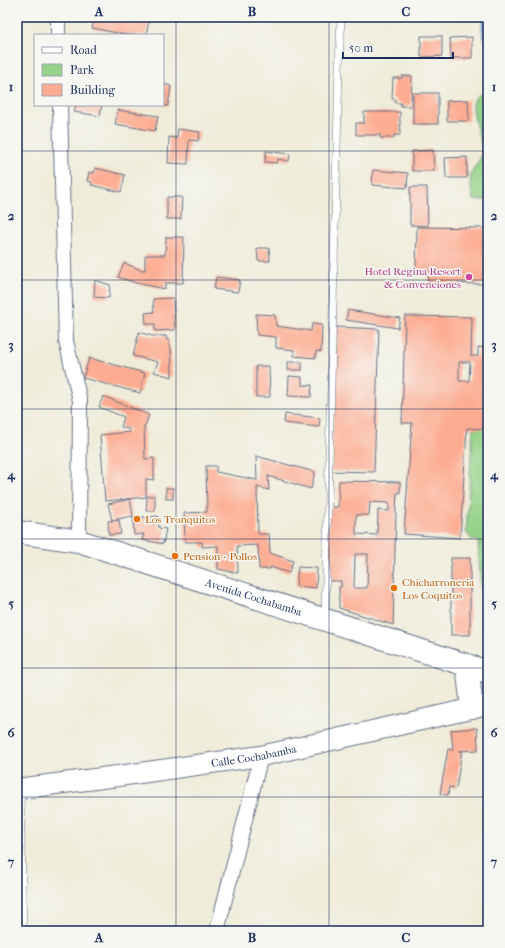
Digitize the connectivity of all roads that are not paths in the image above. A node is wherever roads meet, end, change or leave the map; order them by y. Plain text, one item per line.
1 (58, 17) edge
2 (341, 17) edge
3 (58, 34) edge
4 (60, 106) edge
5 (17, 532) edge
6 (79, 541) junction
7 (325, 620) junction
8 (467, 665) junction
9 (488, 672) edge
10 (480, 706) edge
11 (261, 756) junction
12 (19, 788) edge
13 (23, 931) edge
14 (217, 931) edge

1 - 3 street
2 - 7 lane
4 - 6 street
5 - 6 main road, Avenida Cochabamba
6 - 7 main road, Avenida Cochabamba
7 - 8 main road, Avenida Cochabamba
8 - 9 main road, Avenida Cochabamba
8 - 10 main road
10 - 11 street, Calle Cochabamba
11 - 12 street, Calle Cochabamba
11 - 14 street
12 - 13 lane

